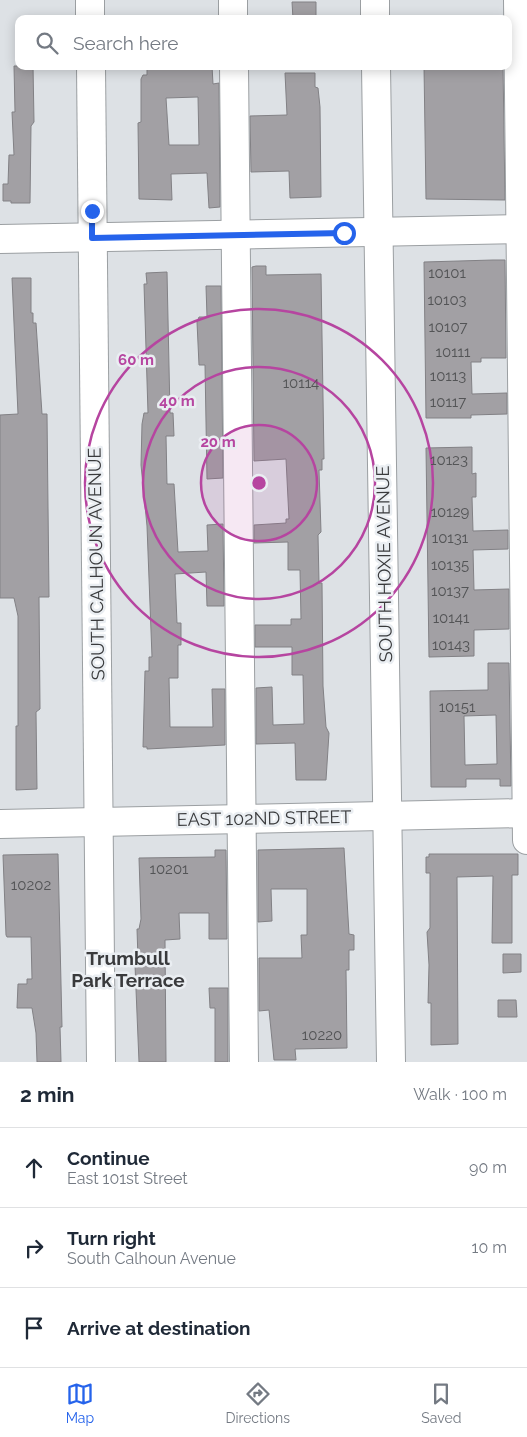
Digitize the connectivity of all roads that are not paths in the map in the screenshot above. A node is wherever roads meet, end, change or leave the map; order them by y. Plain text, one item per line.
1 (90, 0) edge
2 (233, 0) edge
3 (375, 0) edge
4 (518, 0) edge
5 (90, 15) edge
6 (233, 15) edge
7 (375, 15) edge
8 (90, 70) edge
9 (234, 70) edge
10 (376, 70) edge
11 (524, 229) edge
12 (378, 232) junction
13 (236, 234) junction
14 (92, 238) junction
15 (0, 239) edge
16 (527, 812) edge
17 (388, 816) junction
18 (242, 819) junction
19 (98, 822) junction
20 (0, 824) edge
21 (527, 840) edge
22 (100, 1062) edge
23 (244, 1062) edge
24 (391, 1062) edge

1 - 5 street
2 - 6 street
3 - 7 street
4 - 11 street
8 - 14 street, SOUTH CALHOUN AVENUE
9 - 13 street
10 - 12 street, SOUTH HOXIE AVENUE
11 - 12 street
11 - 16 street
12 - 13 street
12 - 17 street, SOUTH HOXIE AVENUE
13 - 14 street
13 - 18 street
14 - 15 street
14 - 19 street, SOUTH CALHOUN AVENUE
16 - 17 street, EAST 102ND STREET
16 - 21 street
17 - 18 street, EAST 102ND STREET
17 - 24 street, SOUTH HOXIE AVENUE
18 - 19 street, EAST 102ND STREET
18 - 23 street
19 - 20 street, EAST 102ND STREET
19 - 22 street, SOUTH CALHOUN AVENUE

